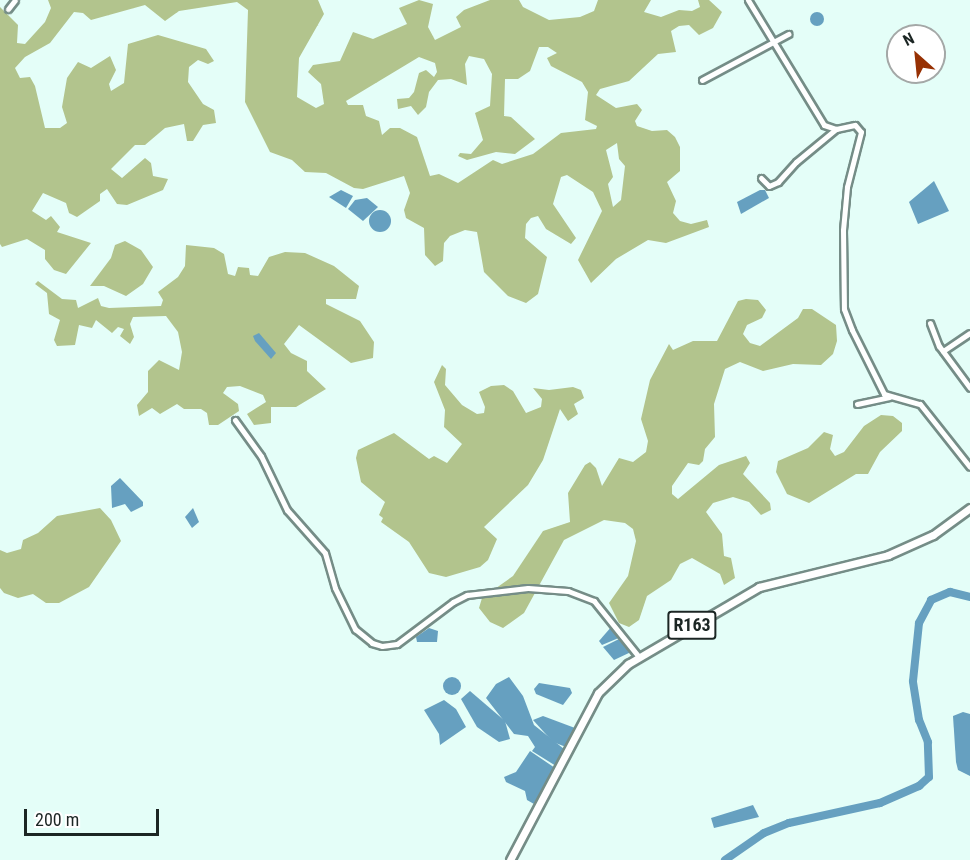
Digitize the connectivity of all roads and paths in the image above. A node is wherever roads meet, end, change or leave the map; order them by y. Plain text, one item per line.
1 (15, 0) edge
2 (748, 0) edge
3 (8, 9) dead end
4 (788, 34) dead end
5 (773, 44) junction
6 (702, 80) dead end
7 (836, 129) junction
8 (760, 178) dead end
9 (930, 324) dead end
10 (970, 333) edge
11 (943, 351) junction
12 (970, 388) edge
13 (889, 397) junction
14 (857, 405) dead end
15 (235, 420) dead end
16 (970, 467) edge
17 (970, 508) edge
18 (639, 657) junction
19 (510, 860) edge

1 - 3 street
2 - 5 street
4 - 5 street
5 - 6 street
5 - 7 street
7 - 8 street
7 - 13 street
9 - 11 street
10 - 11 street
11 - 12 street
13 - 14 street
13 - 16 street
15 - 18 street
17 - 18 main road, R163
18 - 19 main road, R163

